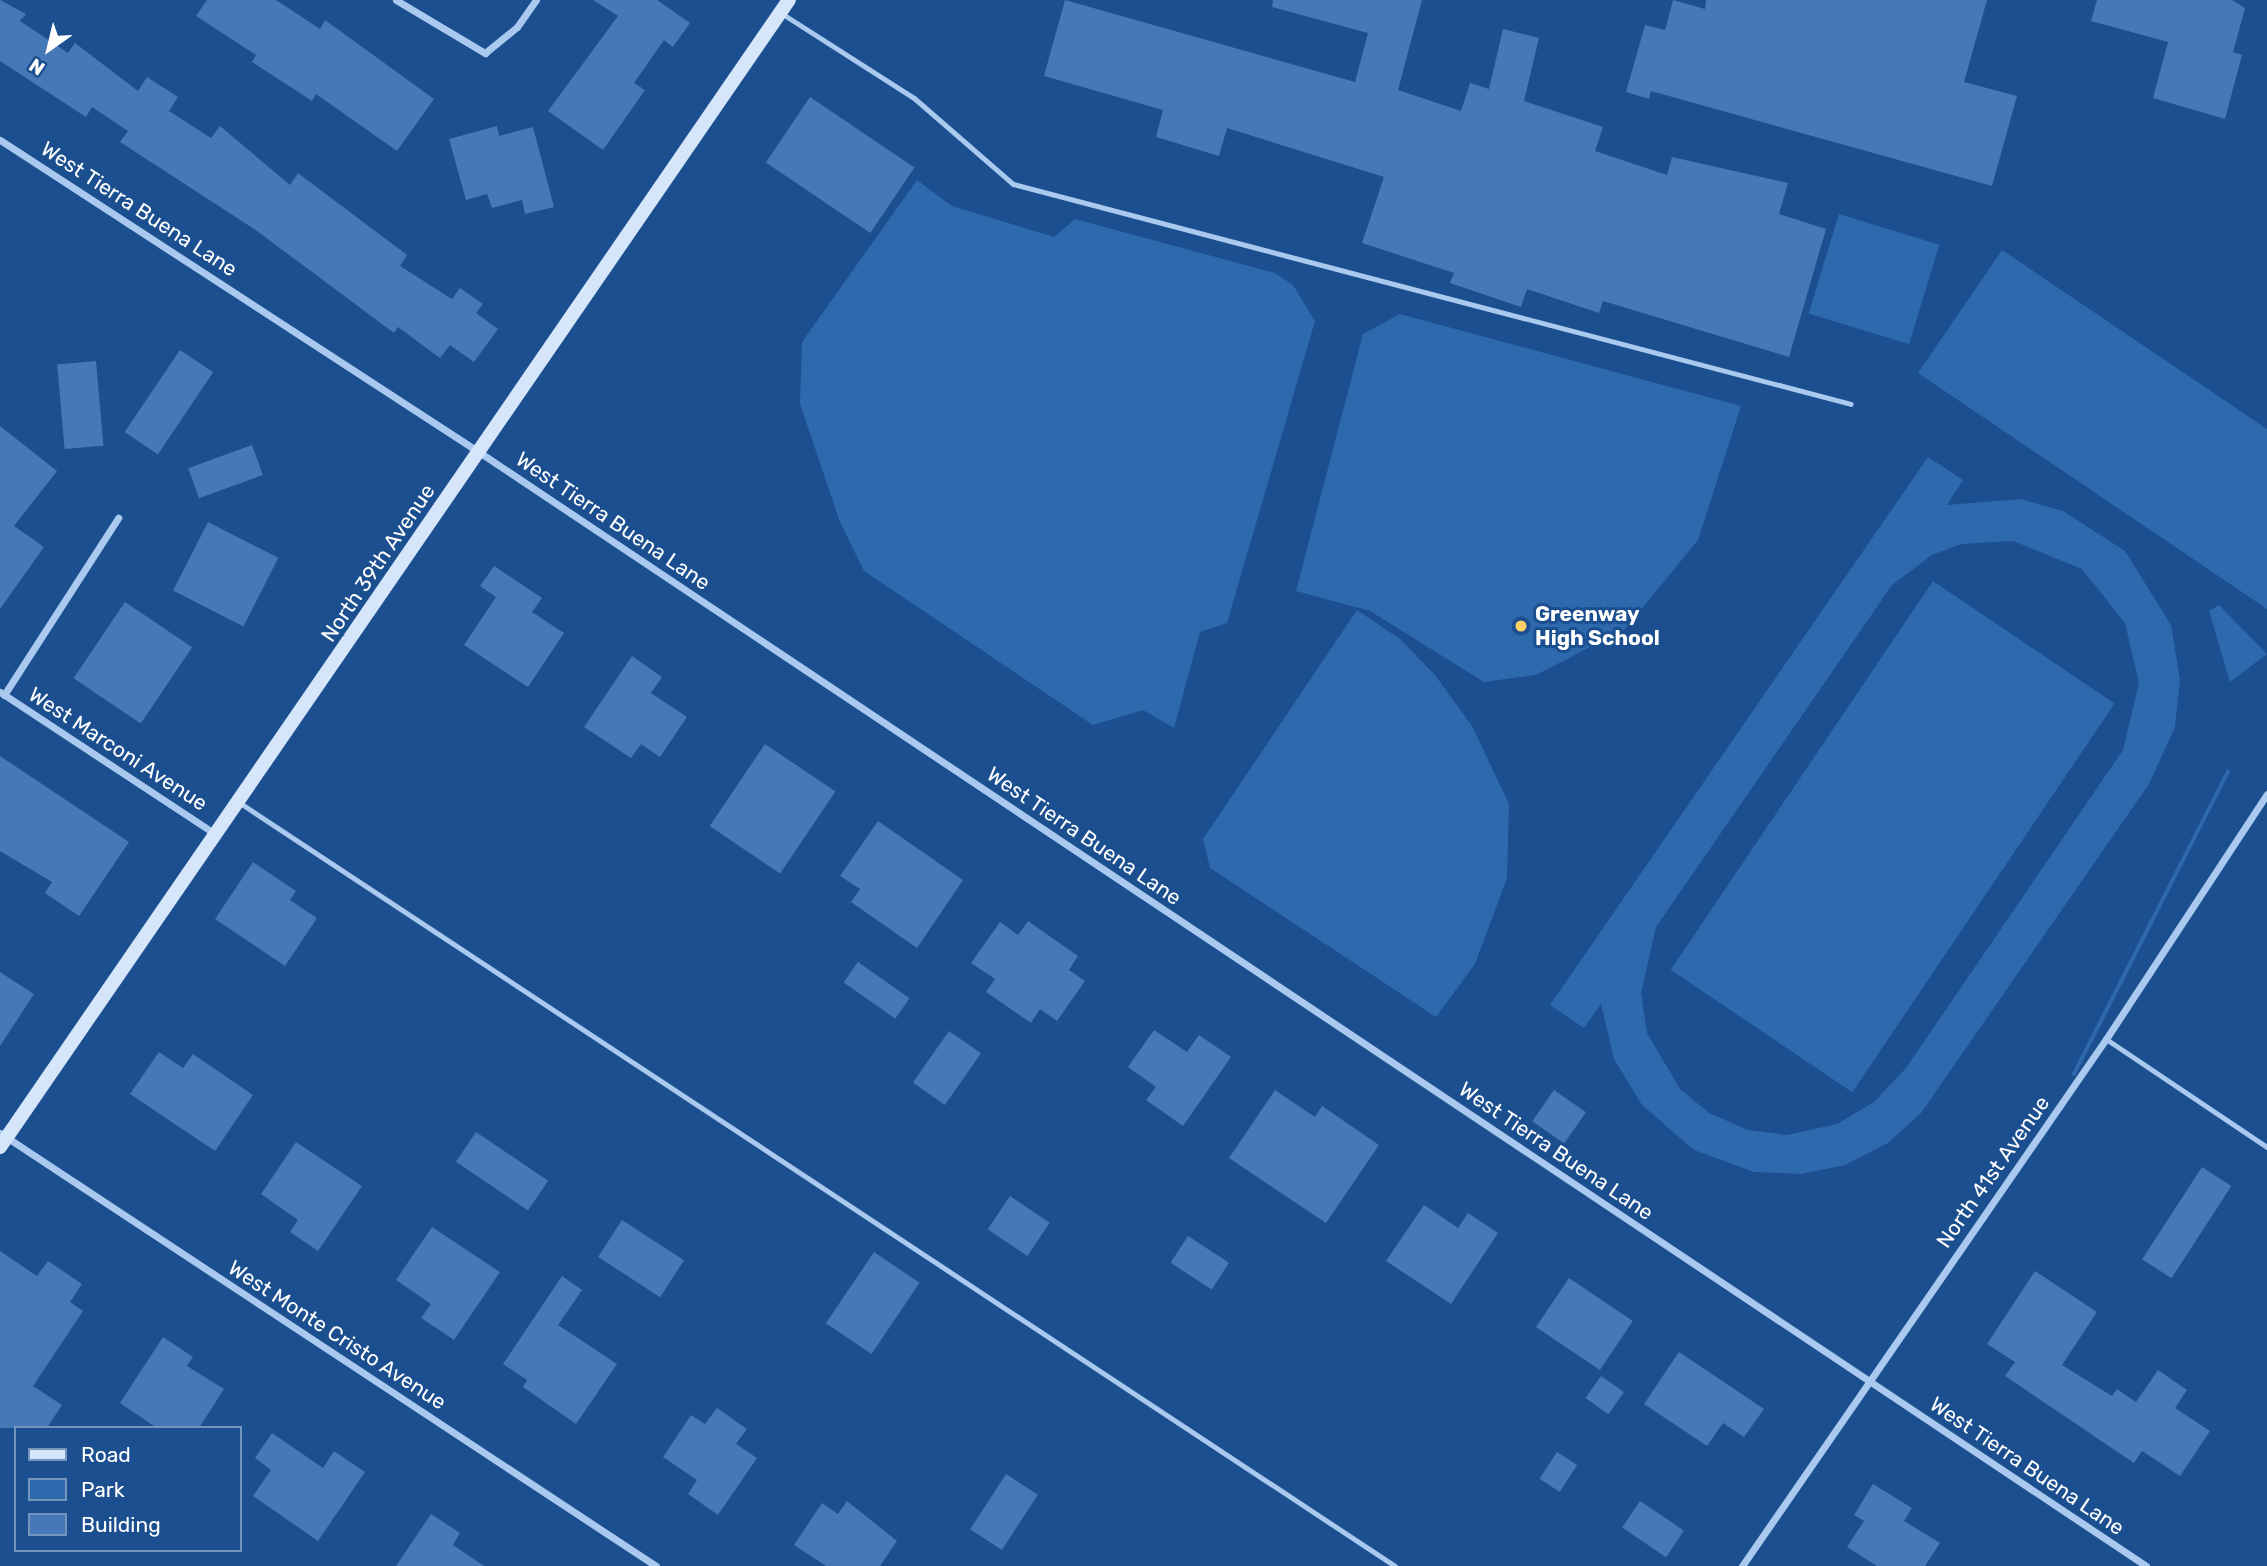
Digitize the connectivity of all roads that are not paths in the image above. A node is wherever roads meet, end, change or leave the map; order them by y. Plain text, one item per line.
1 (396, 0) edge
2 (536, 0) edge
3 (789, 0) edge
4 (781, 13) junction
5 (0, 140) edge
6 (1851, 404) dead end
7 (479, 452) junction
8 (118, 518) dead end
9 (2, 693) edge
10 (2267, 794) edge
11 (240, 803) junction
12 (217, 835) junction
13 (2106, 1039) junction
14 (2, 1139) edge
15 (2267, 1147) edge
16 (1868, 1382) junction
17 (656, 1566) edge
18 (1395, 1566) edge
19 (1742, 1566) edge
20 (2146, 1566) edge

1 - 2 street
3 - 4 street, North 39th Avenue
4 - 6 lane
4 - 7 street, North 39th Avenue
5 - 7 street, West Tierra Buena Lane
7 - 11 street, North 39th Avenue
7 - 16 street, West Tierra Buena Lane
8 - 9 street
9 - 12 street, West Marconi Avenue
10 - 13 street, North 41st Avenue
11 - 12 street, North 39th Avenue
11 - 18 lane
12 - 14 street, North 39th Avenue
13 - 15 lane
13 - 16 street, North 41st Avenue
14 - 17 street, West Monte Cristo Avenue
16 - 19 street, North 41st Avenue
16 - 20 street, West Tierra Buena Lane

